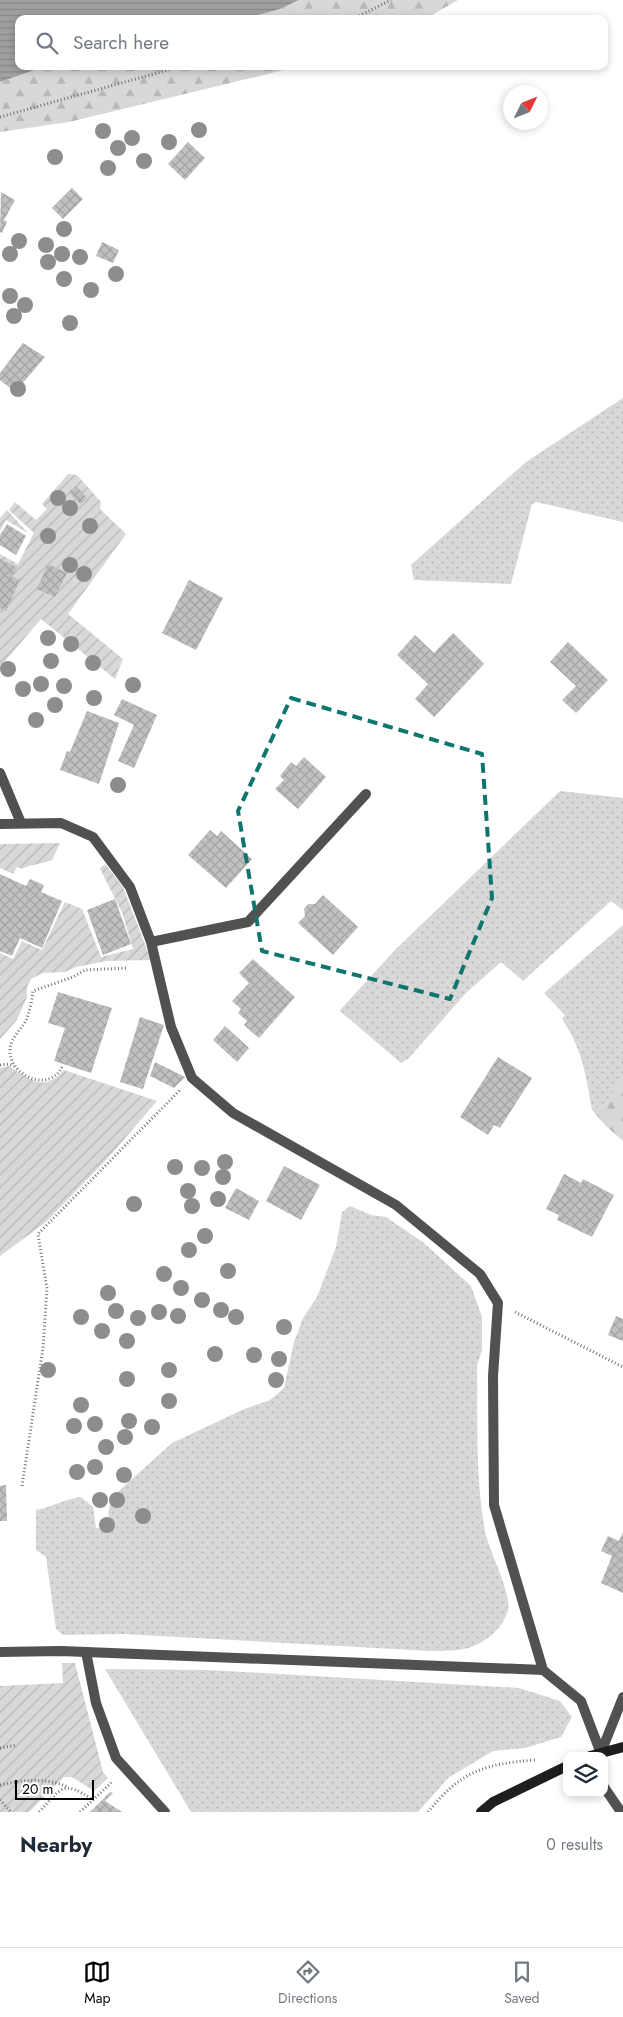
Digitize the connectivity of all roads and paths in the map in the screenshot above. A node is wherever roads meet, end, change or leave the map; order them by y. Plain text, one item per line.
1 (391, 0) edge
2 (361, 15) edge
3 (168, 70) edge
4 (0, 117) edge
5 (0, 773) edge
6 (366, 794) dead end
7 (21, 823) junction
8 (0, 824) edge
9 (151, 942) junction
10 (127, 968) dead end
11 (12, 1059) junction
12 (9, 1064) junction
13 (0, 1065) edge
14 (62, 1067) dead end
15 (16, 1068) junction
16 (192, 1078) junction
17 (498, 1303) junction
18 (623, 1368) edge
19 (22, 1486) dead end
20 (0, 1652) edge
21 (86, 1652) junction
22 (543, 1670) junction
23 (623, 1697) edge
24 (17, 1745) dead end
25 (623, 1747) edge
26 (0, 1748) edge
27 (599, 1752) edge
28 (601, 1752) edge
29 (607, 1752) edge
30 (544, 1759) dead end
31 (563, 1768) edge
32 (125, 1769) junction
33 (0, 1785) edge
34 (68, 1787) junction
35 (608, 1793) edge
36 (0, 1800) edge
37 (93, 1800) junction
38 (11, 1812) edge
39 (39, 1812) edge
40 (80, 1812) edge
41 (165, 1812) edge
42 (428, 1812) edge
43 (481, 1812) edge
44 (621, 1812) edge

1 - 2 path
3 - 4 path
5 - 7 street
6 - 9 street
7 - 8 street
7 - 9 street
9 - 16 street
10 - 11 path
11 - 12 path
11 - 15 path
12 - 13 path
12 - 15 path
14 - 15 path
16 - 17 street
16 - 19 path
17 - 18 path
17 - 22 street
20 - 21 street
21 - 22 street
21 - 32 street
22 - 27 street
23 - 28 street
24 - 26 path
25 - 29 street
30 - 42 path
31 - 43 street
32 - 37 path
32 - 41 street
33 - 34 path
34 - 37 path
34 - 39 path
35 - 44 street
36 - 38 path
37 - 40 path

